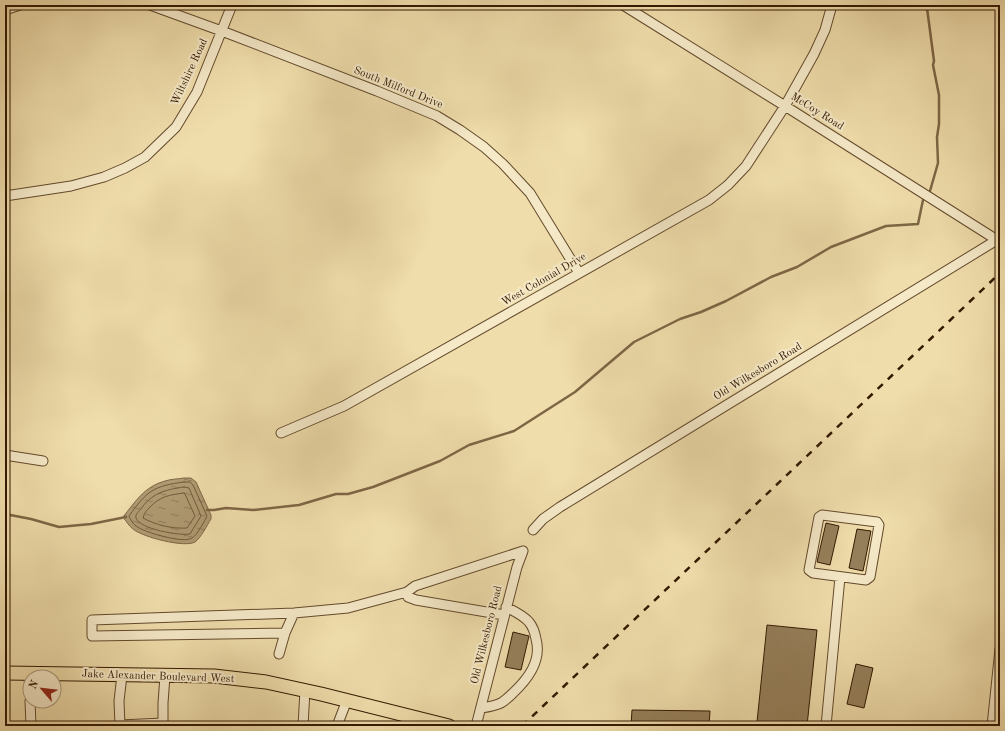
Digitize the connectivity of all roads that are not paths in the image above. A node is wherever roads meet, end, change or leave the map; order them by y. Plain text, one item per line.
1 (20, 5) edge
2 (150, 5) edge
3 (232, 5) edge
4 (623, 5) edge
5 (832, 5) edge
6 (5, 10) edge
7 (222, 32) junction
8 (785, 106) junction
9 (5, 196) edge
10 (998, 239) edge
11 (579, 273) junction
12 (281, 433) dead end
13 (5, 455) edge
14 (43, 461) dead end
15 (533, 530) dead end
16 (840, 577) junction
17 (407, 592) junction
18 (505, 611) junction
19 (294, 613) junction
20 (285, 633) junction
21 (1000, 649) edge
22 (279, 654) dead end
23 (5, 673) edge
24 (22, 674) edge
25 (62, 674) edge
26 (122, 675) junction
27 (165, 676) junction
28 (305, 690) junction
29 (347, 700) junction
30 (480, 708) junction
31 (30, 709) edge
32 (120, 725) edge
33 (163, 725) edge
34 (441, 725) edge
35 (31, 726) edge
36 (303, 726) edge
37 (337, 726) edge
38 (476, 726) edge
39 (826, 726) edge
40 (992, 726) edge

1 - 6 street
2 - 7 street, South Milford Drive
3 - 7 street, Wiltshire Road
4 - 8 street, McCoy Road
5 - 8 street, West Colonial Drive
7 - 9 street, Wiltshire Road
7 - 11 street, South Milford Drive
8 - 10 street, McCoy Road
8 - 11 street, West Colonial Drive
10 - 15 street, Old Wilkesboro Road
11 - 12 street, West Colonial Drive
13 - 14 street
16 - 16 street
16 - 39 street
17 - 18 street
17 - 18 street, Old Wilkesboro Road
17 - 19 street
18 - 30 street, Old Wilkesboro Road
18 - 30 street
19 - 20 street
19 - 20 street
20 - 22 street
21 - 40 street
23 - 24 highway, Jake Alexander Boulevard West
25 - 26 highway, Jake Alexander Boulevard West
26 - 27 highway, Jake Alexander Boulevard West
26 - 32 street
27 - 28 highway, Jake Alexander Boulevard West
27 - 33 street
28 - 29 highway, Jake Alexander Boulevard West
28 - 36 street
29 - 34 highway, Jake Alexander Boulevard West
29 - 37 street
30 - 38 street, Old Wilkesboro Road
31 - 35 street
32 - 33 street

